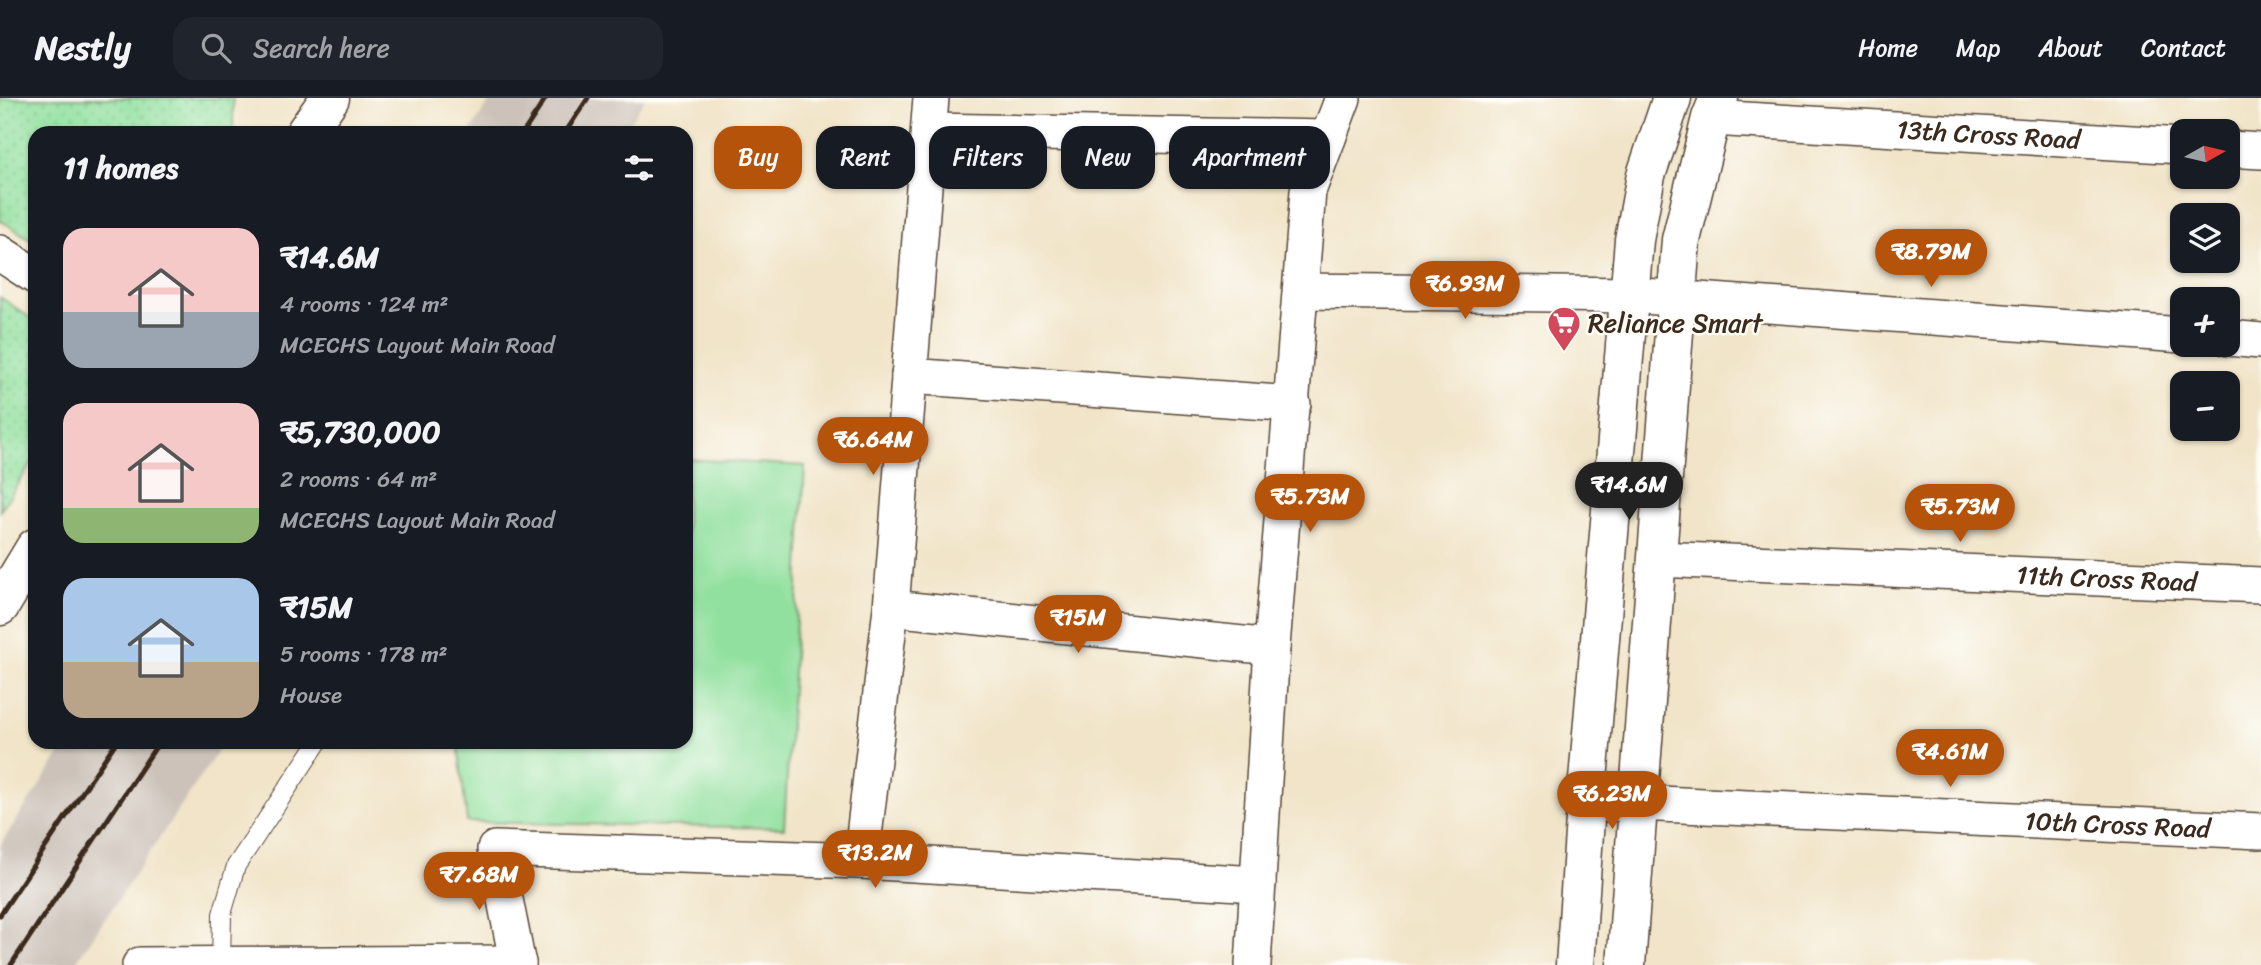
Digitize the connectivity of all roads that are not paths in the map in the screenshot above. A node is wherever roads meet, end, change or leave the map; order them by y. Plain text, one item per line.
1 (330, 98) edge
2 (1343, 98) edge
3 (1672, 98) edge
4 (1715, 108) edge
5 (930, 115) edge
6 (310, 126) edge
7 (1169, 129) edge
8 (1330, 133) edge
9 (2170, 145) edge
10 (2240, 150) edge
11 (2261, 151) edge
12 (1309, 189) edge
13 (0, 253) edge
14 (28, 271) edge
15 (1301, 290) junction
16 (1630, 295) junction
17 (1676, 299) junction
18 (2170, 334) edge
19 (2240, 339) edge
20 (2261, 341) edge
21 (909, 376) junction
22 (1293, 404) junction
23 (1657, 559) junction
24 (28, 560) edge
25 (2261, 586) edge
26 (0, 606) edge
27 (891, 608) junction
28 (1272, 648) junction
29 (313, 749) edge
30 (1637, 803) junction
31 (1586, 804) junction
32 (2261, 831) edge
33 (861, 861) junction
34 (1258, 884) junction
35 (221, 964) edge
36 (518, 964) edge
37 (140, 965) edge
38 (1253, 965) edge
39 (1575, 965) edge
40 (1626, 965) edge

1 - 6 main road
2 - 8 street
3 - 16 main road
4 - 9 street, 13th Cross Road
4 - 17 main road
5 - 7 street
5 - 21 street
10 - 11 street
12 - 15 street
13 - 14 street
15 - 16 street
15 - 22 street
16 - 17 street
16 - 31 main road
17 - 18 street
17 - 23 main road
19 - 20 street
21 - 22 street
21 - 27 street
22 - 28 street
23 - 25 street, 11th Cross Road
23 - 30 main road
24 - 26 main road
27 - 28 street
27 - 33 street
28 - 34 street
29 - 35 lane
30 - 31 street, 10th Cross Road
30 - 32 street, 10th Cross Road
30 - 40 main road
31 - 39 main road
33 - 34 street
33 - 36 street
34 - 38 street
35 - 36 street
35 - 37 street

